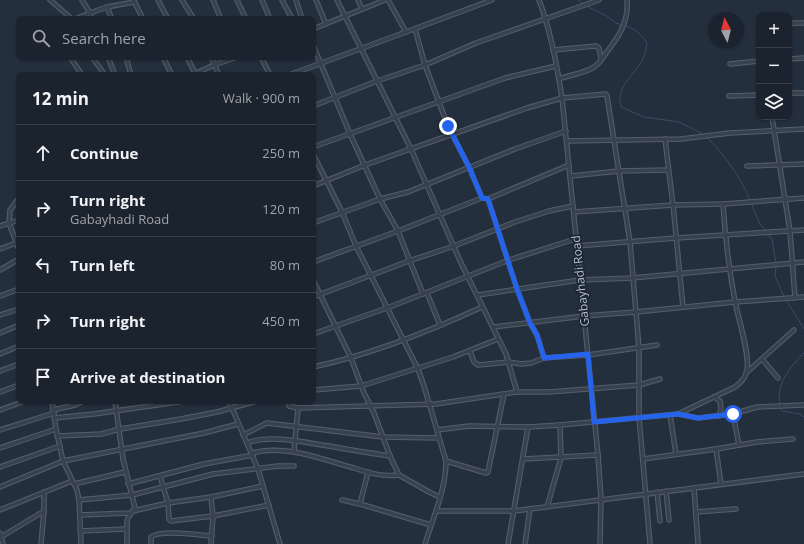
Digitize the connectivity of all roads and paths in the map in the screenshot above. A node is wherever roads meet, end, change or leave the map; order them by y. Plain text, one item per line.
1 (50, 0) edge
2 (82, 0) edge
3 (158, 0) edge
4 (182, 0) edge
5 (213, 0) edge
6 (237, 0) edge
7 (262, 0) edge
8 (282, 0) edge
9 (296, 0) edge
10 (316, 0) edge
11 (337, 0) edge
12 (358, 0) edge
13 (386, 0) edge
14 (491, 0) edge
15 (539, 0) edge
16 (599, 0) edge
17 (627, 0) edge
18 (134, 1) edge
19 (107, 6) junction
20 (362, 9) junction
21 (90, 13) junction
22 (69, 16) edge
23 (82, 16) edge
24 (91, 16) edge
25 (111, 16) edge
26 (142, 16) edge
27 (166, 16) edge
28 (192, 16) edge
29 (220, 16) edge
30 (245, 16) edge
31 (269, 16) edge
32 (290, 16) edge
33 (301, 16) edge
34 (345, 16) junction
35 (546, 19) junction
36 (804, 23) edge
37 (326, 24) junction
38 (792, 24) edge
39 (316, 27) edge
40 (415, 29) junction
41 (406, 32) junction
42 (360, 48) junction
43 (553, 50) junction
44 (316, 52) edge
45 (804, 58) edge
46 (602, 59) junction
47 (792, 59) edge
48 (72, 60) edge
49 (94, 60) edge
50 (109, 60) edge
51 (127, 60) edge
52 (164, 60) edge
53 (188, 60) edge
54 (212, 60) edge
55 (228, 60) edge
56 (262, 60) edge
57 (756, 62) edge
58 (321, 64) junction
59 (425, 64) junction
60 (730, 64) dead end
61 (214, 65) junction
62 (556, 66) junction
63 (80, 72) edge
64 (103, 72) edge
65 (114, 72) edge
66 (131, 72) edge
67 (170, 72) edge
68 (194, 72) edge
69 (201, 72) edge
70 (218, 72) edge
71 (268, 72) edge
72 (298, 72) edge
73 (559, 79) junction
74 (376, 82) junction
75 (792, 93) edge
76 (804, 93) edge
77 (756, 95) edge
78 (728, 96) dead end
79 (335, 97) junction
80 (562, 98) junction
81 (439, 101) junction
82 (316, 105) edge
83 (395, 117) junction
84 (772, 120) edge
85 (804, 129) edge
86 (774, 130) junction
87 (566, 131) junction
88 (350, 134) junction
89 (452, 134) junction
90 (614, 139) junction
91 (665, 139) junction
92 (567, 141) junction
93 (316, 146) edge
94 (411, 149) junction
95 (316, 160) edge
96 (804, 164) edge
97 (365, 165) junction
98 (569, 165) junction
99 (779, 165) junction
100 (747, 166) dead end
101 (469, 167) junction
102 (668, 170) junction
103 (619, 171) junction
104 (570, 176) junction
105 (327, 181) junction
106 (427, 184) junction
107 (316, 185) edge
108 (482, 198) junction
109 (804, 198) edge
110 (380, 199) junction
111 (488, 199) junction
112 (786, 199) junction
113 (16, 202) edge
114 (723, 204) junction
115 (673, 205) junction
116 (573, 206) junction
117 (625, 208) junction
118 (342, 212) junction
119 (574, 212) junction
120 (439, 214) junction
121 (16, 221) edge
122 (316, 222) edge
123 (9, 223) junction
124 (0, 226) edge
125 (497, 230) junction
126 (804, 230) edge
127 (398, 231) junction
128 (790, 231) junction
129 (725, 235) junction
130 (16, 238) edge
131 (676, 238) junction
132 (575, 239) junction
133 (630, 242) junction
134 (16, 243) edge
135 (356, 246) junction
136 (454, 246) junction
137 (576, 246) junction
138 (0, 249) edge
139 (509, 260) junction
140 (16, 261) edge
141 (316, 261) edge
142 (409, 261) junction
143 (804, 262) edge
144 (793, 263) junction
145 (0, 270) edge
146 (730, 270) junction
147 (680, 273) junction
148 (370, 275) junction
149 (468, 277) junction
150 (632, 278) junction
151 (580, 280) junction
152 (316, 287) edge
153 (517, 289) junction
154 (16, 290) edge
155 (425, 293) junction
156 (319, 294) junction
157 (316, 295) edge
158 (478, 295) junction
159 (0, 296) edge
160 (804, 297) edge
161 (795, 298) junction
162 (735, 302) junction
163 (482, 307) junction
164 (683, 307) junction
165 (387, 308) junction
166 (16, 310) edge
167 (636, 312) junction
168 (0, 315) edge
169 (584, 316) junction
170 (530, 323) junction
171 (440, 325) junction
172 (16, 326) edge
173 (493, 326) junction
174 (335, 327) junction
175 (794, 330) dead end
176 (0, 333) edge
177 (316, 333) edge
178 (498, 339) junction
179 (403, 340) junction
180 (657, 345) dead end
181 (16, 347) edge
182 (639, 348) junction
183 (470, 351) junction
184 (0, 354) edge
185 (588, 354) junction
186 (350, 358) junction
187 (544, 358) junction
188 (762, 359) junction
189 (509, 362) junction
190 (16, 365) edge
191 (316, 366) edge
192 (418, 369) junction
193 (0, 371) edge
194 (746, 374) junction
195 (778, 378) dead end
196 (660, 379) dead end
197 (639, 385) junction
198 (16, 386) edge
199 (361, 386) junction
200 (591, 389) junction
201 (316, 390) edge
202 (0, 392) edge
203 (517, 392) junction
204 (504, 394) junction
205 (714, 397) junction
206 (17, 404) edge
207 (53, 404) edge
208 (77, 404) edge
209 (116, 404) edge
210 (165, 404) edge
211 (230, 404) edge
212 (248, 404) edge
213 (289, 404) edge
214 (430, 404) junction
215 (370, 406) junction
216 (804, 406) edge
217 (298, 408) junction
218 (232, 409) junction
219 (0, 410) edge
220 (54, 411) junction
221 (117, 411) junction
222 (678, 414) junction
223 (733, 414) junction
224 (670, 415) junction
225 (719, 416) junction
226 (639, 417) junction
227 (54, 418) junction
228 (594, 422) junction
229 (238, 424) junction
230 (560, 425) junction
231 (296, 426) junction
232 (497, 426) junction
233 (528, 427) junction
234 (56, 429) junction
235 (120, 429) junction
236 (0, 430) edge
237 (437, 430) junction
238 (243, 434) junction
239 (57, 436) junction
240 (383, 437) junction
241 (439, 438) junction
242 (793, 439) dead end
243 (294, 441) junction
244 (247, 443) junction
245 (739, 445) junction
246 (60, 446) junction
247 (0, 448) edge
248 (122, 449) junction
249 (716, 449) junction
250 (294, 451) junction
251 (253, 454) junction
252 (676, 454) junction
253 (598, 455) junction
254 (390, 456) junction
255 (561, 458) junction
256 (523, 459) junction
257 (643, 459) junction
258 (63, 461) junction
259 (446, 461) junction
260 (294, 466) dead end
261 (0, 467) edge
262 (258, 469) junction
263 (125, 472) junction
264 (368, 472) junction
265 (804, 474) edge
266 (399, 475) junction
267 (160, 476) junction
268 (73, 483) junction
269 (128, 484) junction
270 (721, 484) junction
271 (264, 486) junction
272 (0, 487) edge
273 (163, 487) junction
274 (694, 488) junction
275 (666, 491) junction
276 (44, 492) junction
277 (657, 492) junction
278 (645, 494) junction
279 (132, 495) junction
280 (211, 497) junction
281 (440, 497) junction
282 (600, 499) junction
283 (79, 500) junction
284 (342, 500) dead end
285 (168, 503) junction
286 (360, 504) junction
287 (269, 505) junction
288 (547, 507) junction
289 (530, 509) junction
290 (736, 509) dead end
291 (0, 510) edge
292 (44, 511) junction
293 (436, 511) junction
294 (514, 511) junction
295 (132, 512) junction
296 (696, 512) junction
297 (80, 515) junction
298 (213, 516) junction
299 (669, 520) dead end
300 (660, 521) dead end
301 (431, 525) junction
302 (126, 529) junction
303 (80, 530) junction
304 (1, 535) edge
305 (212, 536) junction
306 (3, 544) edge
307 (40, 544) edge
308 (81, 544) edge
309 (127, 544) edge
310 (151, 544) edge
311 (211, 544) edge
312 (280, 544) edge
313 (425, 544) edge
314 (508, 544) edge
315 (525, 544) edge
316 (600, 544) edge
317 (650, 544) edge
318 (698, 544) edge

1 - 22 street
2 - 21 street
3 - 27 street
4 - 28 street
5 - 29 street
6 - 30 street
7 - 31 street
8 - 32 street
9 - 33 street
10 - 37 street
11 - 34 street
12 - 20 street
13 - 20 street
13 - 41 street
14 - 40 street
15 - 35 street, Gabayhadi Road
16 - 35 street
17 - 46 street
18 - 19 street
18 - 26 street
19 - 21 street
19 - 25 street
20 - 34 street
21 - 23 street
21 - 24 street
34 - 37 street
34 - 42 street
35 - 43 street, Gabayhadi Road
35 - 59 street
36 - 38 street
37 - 39 street
40 - 41 street
40 - 59 street
41 - 42 street
42 - 58 street
42 - 74 street
43 - 46 street
43 - 62 street, Gabayhadi Road
44 - 58 street
45 - 47 street
46 - 73 street
48 - 63 street
49 - 64 street
50 - 65 street
51 - 66 street
52 - 67 street
53 - 68 street
54 - 61 street
55 - 61 street
56 - 71 street
57 - 60 street
58 - 72 street
58 - 79 street
59 - 74 street
59 - 81 street
61 - 69 street
61 - 70 street
62 - 73 street, Gabayhadi Road
62 - 81 street
73 - 80 street, Gabayhadi Road
74 - 79 street
74 - 83 street
75 - 76 street
77 - 78 street
79 - 82 street
79 - 88 street
80 - 87 street, Gabayhadi Road
80 - 89 street
80 - 90 street
81 - 83 street
81 - 89 street
83 - 88 street
83 - 94 street
84 - 86 street
85 - 86 street
86 - 91 street
86 - 99 street
87 - 92 street, Gabayhadi Road
87 - 101 street
88 - 93 street
88 - 97 street
89 - 94 street
89 - 101 street
90 - 91 street
90 - 92 street
90 - 103 street
91 - 102 street
92 - 98 street, Gabayhadi Road
94 - 97 street
94 - 106 street
95 - 105 street
96 - 99 street
97 - 105 street
97 - 110 street
98 - 104 street, Gabayhadi Road
98 - 111 street
99 - 100 street
99 - 112 street
101 - 106 street
101 - 108 street
102 - 103 street
102 - 115 street
103 - 104 street
103 - 117 street
104 - 116 street, Gabayhadi Road
105 - 107 street
105 - 118 street
106 - 110 street
106 - 120 street
108 - 111 street
108 - 120 street
109 - 112 street
110 - 118 street
110 - 127 street
111 - 125 street
112 - 114 street
112 - 128 street
113 - 123 street
114 - 115 street
114 - 129 street
115 - 117 street
115 - 131 street
116 - 119 street, Gabayhadi Road
116 - 125 street
117 - 119 street
117 - 133 street
118 - 122 street
118 - 135 street
119 - 132 street, Gabayhadi Road
120 - 127 street
120 - 136 street
121 - 123 street
123 - 124 street
123 - 130 street
125 - 136 street
125 - 139 street
126 - 128 street
127 - 135 street
127 - 142 street
128 - 129 street
128 - 144 street
129 - 131 street
129 - 146 street
131 - 133 street
131 - 147 street
132 - 137 street, Gabayhadi Road
132 - 139 street
133 - 137 street
133 - 150 street
134 - 138 street
135 - 141 street
135 - 148 street
136 - 142 street
136 - 149 street
137 - 151 street, Gabayhadi Road
139 - 149 street
139 - 153 street
140 - 145 street
142 - 148 street
142 - 155 street
143 - 144 street
144 - 146 street
144 - 161 street
146 - 147 street
146 - 162 street
147 - 150 street
147 - 164 street
148 - 156 street
148 - 165 street
149 - 155 street
149 - 158 street
150 - 151 street
150 - 167 street
151 - 153 street
151 - 169 street, Gabayhadi Road
152 - 156 street
153 - 158 street
153 - 170 street
154 - 159 street
155 - 165 street
155 - 171 street
156 - 157 street
156 - 174 street
158 - 163 street
160 - 161 street
161 - 162 street
162 - 164 street
162 - 194 street
163 - 171 street
163 - 173 street
164 - 167 street
165 - 174 street
165 - 179 street
166 - 168 street
167 - 169 street
167 - 182 street
169 - 170 street
169 - 185 street, Gabayhadi Road
170 - 173 street
170 - 187 street
171 - 179 street
172 - 176 street
173 - 178 street
174 - 177 street
174 - 186 street
175 - 188 street
178 - 183 street
178 - 189 street
179 - 186 street
179 - 192 street
180 - 182 street
181 - 184 street
182 - 185 street
182 - 197 street
183 - 189 street
183 - 192 street
185 - 187 street
185 - 200 street, Gabayhadi Road
186 - 191 street
186 - 199 street
187 - 189 street
188 - 194 street
188 - 195 street
189 - 203 street
190 - 193 street
192 - 199 street
192 - 214 street
194 - 205 street
196 - 197 street
197 - 200 street
197 - 226 street
198 - 202 street
199 - 201 street
199 - 215 street
200 - 203 street
200 - 228 street, Gabayhadi Road
203 - 204 street
204 - 214 street
204 - 232 street
205 - 222 street
205 - 225 street
206 - 219 street
207 - 220 street
208 - 220 street
209 - 221 street
210 - 221 street
211 - 218 street
212 - 218 street
213 - 217 street
214 - 215 street
214 - 237 street
215 - 217 street
215 - 240 street
216 - 223 street
217 - 231 street
218 - 229 street
218 - 235 street
220 - 227 street
220 - 236 street
221 - 227 street
221 - 235 street
222 - 224 street
222 - 225 street
223 - 225 street
223 - 245 street
224 - 226 street
224 - 252 street
226 - 228 street
226 - 257 street
227 - 234 street
228 - 230 street
228 - 253 street, Gabayhadi Road
229 - 238 street
229 - 248 street
230 - 233 street
230 - 255 street
231 - 238 street
231 - 240 street
231 - 243 street
232 - 233 street
232 - 237 street
232 - 259 street
233 - 256 street
234 - 239 street
234 - 247 street
235 - 239 street
235 - 248 street
237 - 241 street
238 - 244 street
239 - 246 street
240 - 241 street
240 - 254 street
241 - 259 street
242 - 245 street
243 - 244 street
243 - 250 street
243 - 254 street
244 - 251 street
245 - 249 street
246 - 258 street
246 - 261 street
248 - 258 street
248 - 263 street
249 - 252 street
249 - 270 street
250 - 251 street
250 - 264 street
251 - 262 street
251 - 267 street
252 - 257 street
253 - 255 street
253 - 282 street, Gabayhadi Road
254 - 266 street
255 - 256 street
255 - 288 street
256 - 294 street
257 - 278 street
258 - 268 street
258 - 272 street
259 - 281 street
260 - 262 street
262 - 271 street
262 - 273 street
263 - 268 street
263 - 269 street
264 - 266 street
264 - 286 street
265 - 270 street
266 - 281 street
267 - 269 street
267 - 273 street
268 - 276 street
268 - 283 street
269 - 279 street
270 - 274 street
271 - 280 street
271 - 287 street
273 - 279 street
273 - 285 street
274 - 275 street
274 - 296 street
275 - 277 street
275 - 299 street
276 - 291 street
276 - 292 street
277 - 278 street
277 - 300 street
278 - 282 street
278 - 317 street
279 - 283 street
279 - 295 street
280 - 285 street
280 - 298 street
281 - 293 street
282 - 288 street
282 - 316 street, Gabayhadi Road
283 - 297 street
284 - 286 street
285 - 295 street
285 - 298 street
286 - 301 street
287 - 298 street
287 - 312 street
288 - 289 street
289 - 294 street
289 - 315 street
290 - 296 street
292 - 304 street
292 - 307 street
293 - 294 street
293 - 301 street
294 - 314 street
295 - 297 street
295 - 302 street
296 - 318 street
297 - 303 street
298 - 305 street
301 - 313 street
302 - 303 street
302 - 309 street
303 - 308 street
304 - 306 street
305 - 310 street
305 - 311 street

